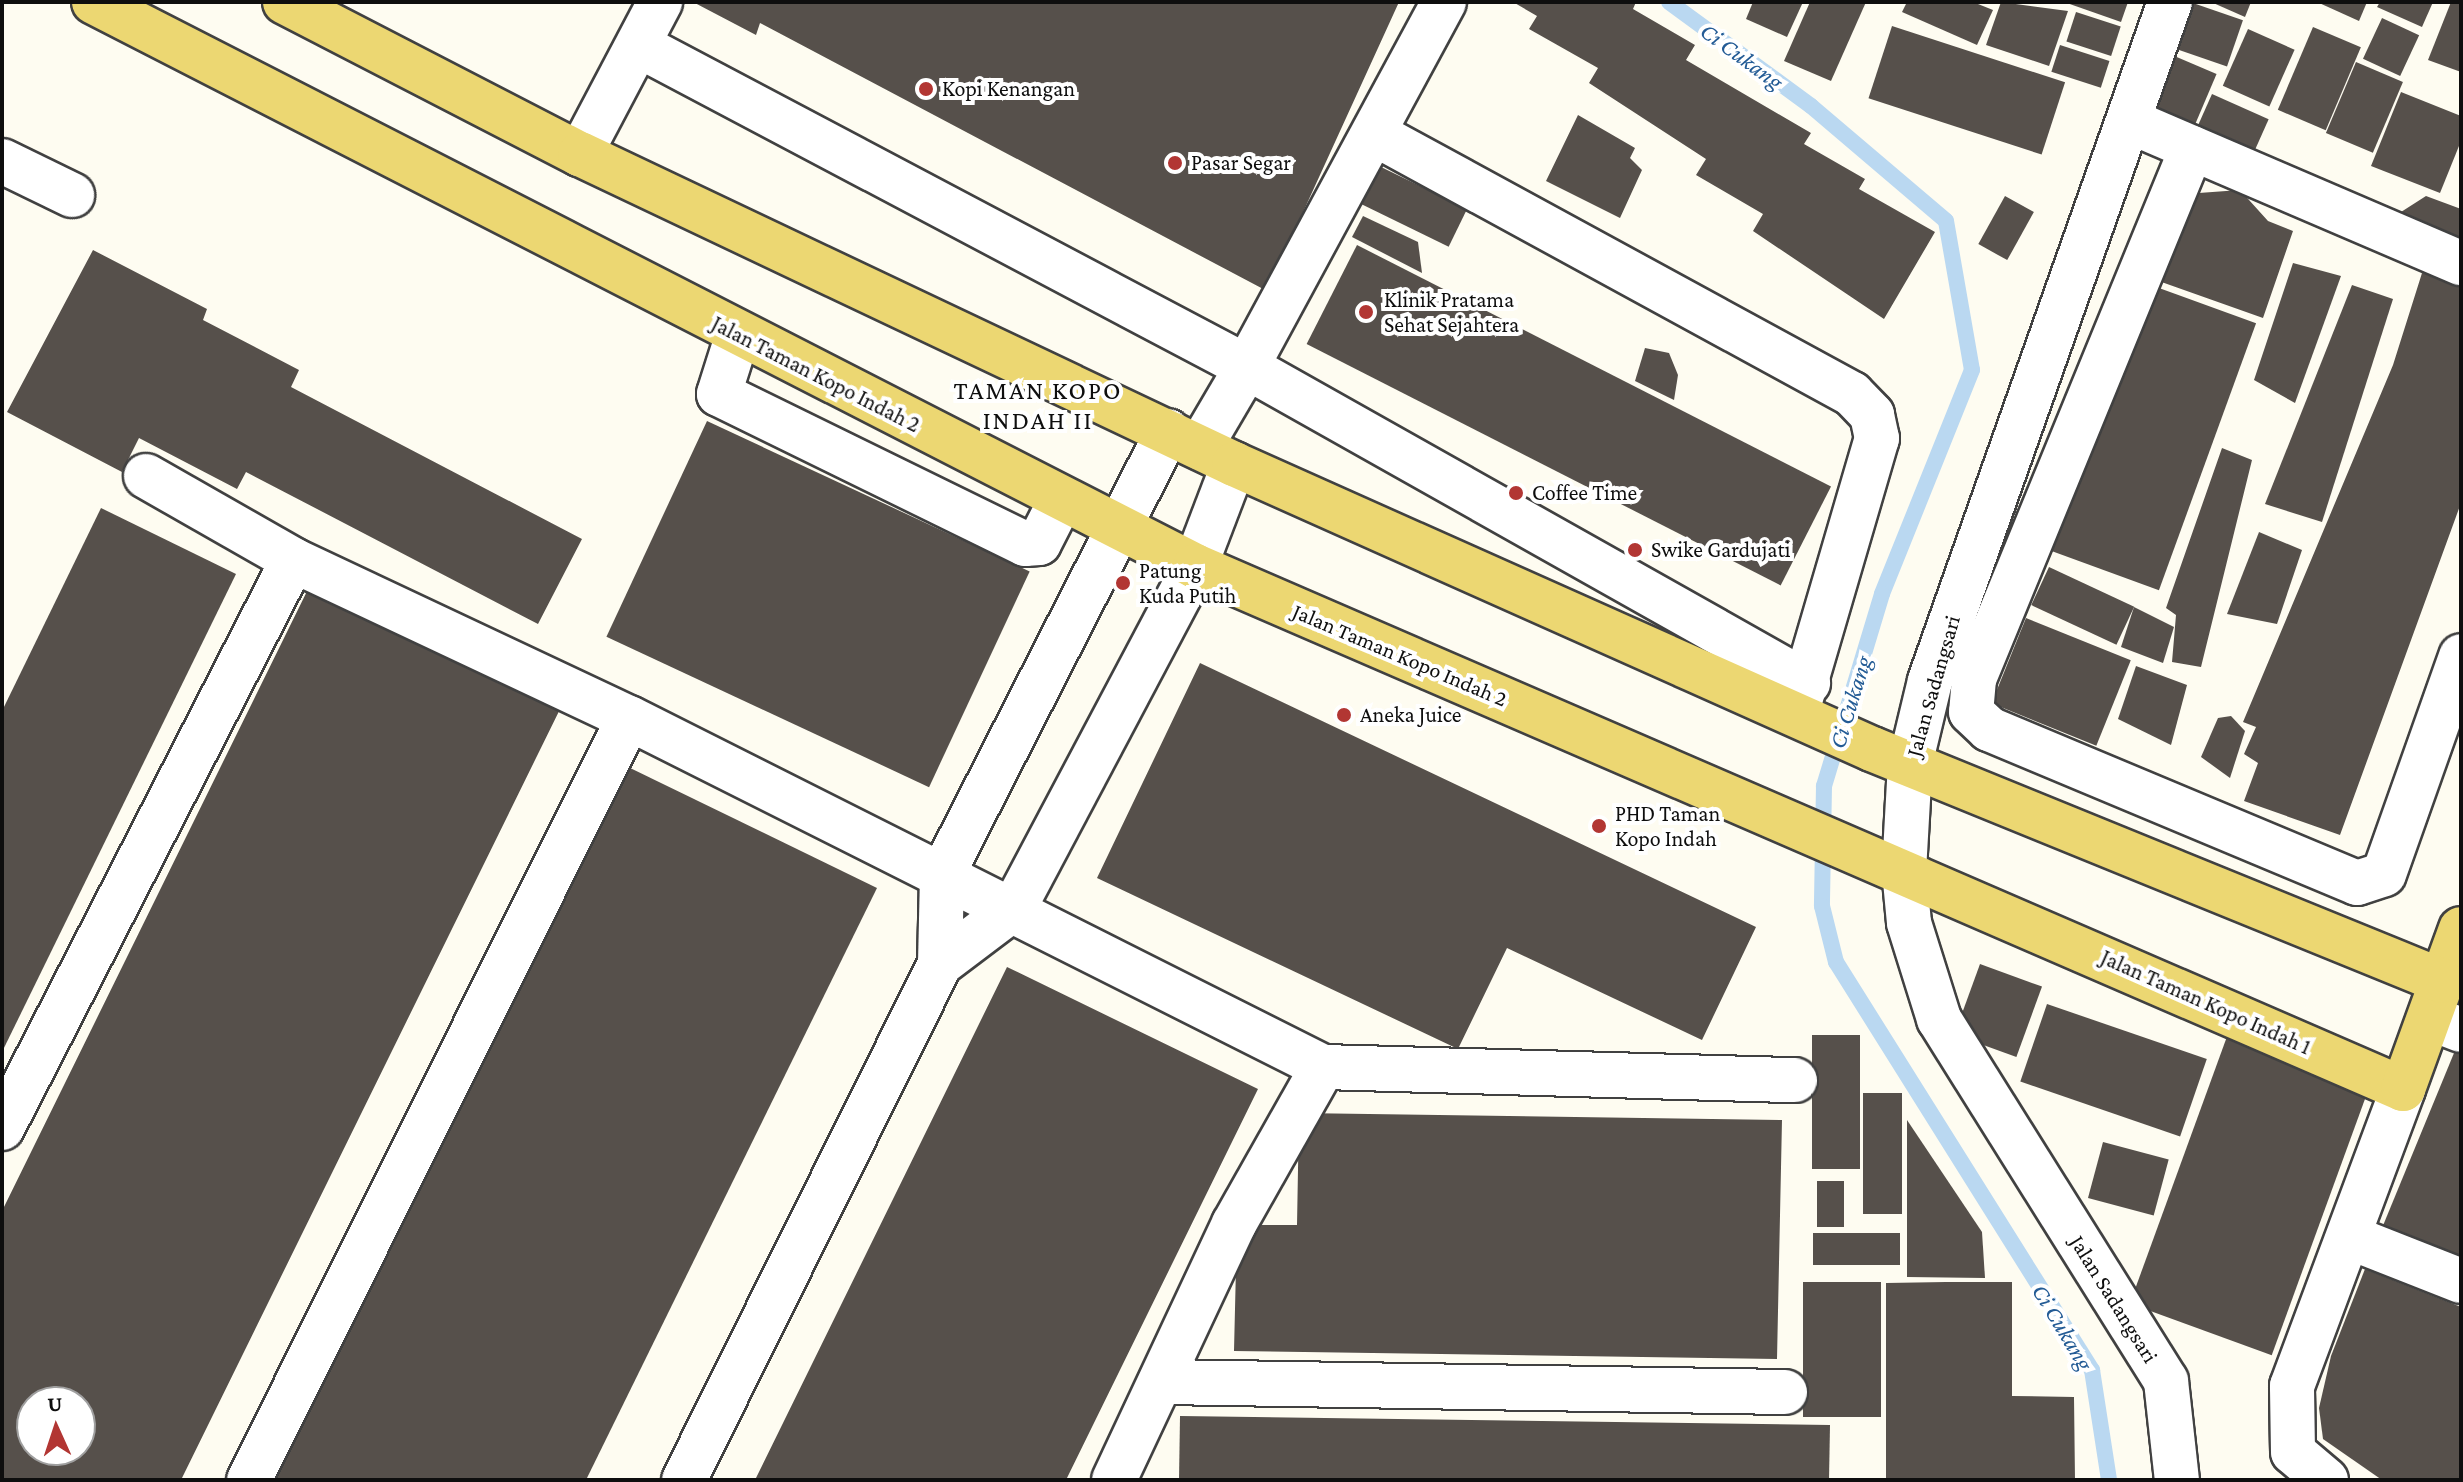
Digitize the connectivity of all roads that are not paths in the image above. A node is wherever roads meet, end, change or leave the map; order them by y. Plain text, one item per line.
1 (94, 2) edge
2 (285, 2) edge
3 (660, 2) edge
4 (1444, 2) edge
5 (2170, 2) edge
6 (640, 46) junction
7 (2129, 121) junction
8 (1375, 134) junction
9 (2192, 148) junction
10 (580, 154) junction
11 (2, 161) edge
12 (72, 195) dead end
13 (2461, 263) edge
14 (738, 334) junction
15 (1247, 367) junction
16 (1201, 447) junction
17 (146, 476) dead end
18 (1061, 500) junction
19 (1114, 527) junction
20 (293, 560) junction
21 (1195, 566) junction
22 (2461, 656) edge
23 (1802, 699) junction
24 (629, 718) junction
25 (1891, 756) junction
26 (1885, 862) junction
27 (942, 875) junction
28 (1014, 908) junction
29 (2461, 929) edge
30 (940, 964) junction
31 (2444, 1009) edge
32 (1323, 1067) junction
33 (1795, 1080) dead end
34 (2403, 1089) junction
35 (2, 1128) edge
36 (2352, 1238) junction
37 (2461, 1281) edge
38 (1163, 1382) junction
39 (1785, 1392) dead end
40 (249, 1480) edge
41 (684, 1480) edge
42 (1114, 1480) edge
43 (2177, 1480) edge
44 (2326, 1480) edge

1 - 14 main road, Jalan Taman Kopo Indah 2
2 - 10 main road
3 - 6 street
4 - 8 street
5 - 7 street, Jalan Sadangsari
6 - 10 street
6 - 15 street
7 - 9 street
7 - 25 street, Jalan Sadangsari
8 - 15 street
8 - 23 street
9 - 13 street
9 - 22 street
10 - 16 main road
11 - 12 street
14 - 18 main road, Jalan Taman Kopo Indah 2
14 - 18 street
15 - 16 street
15 - 23 street
16 - 19 street
16 - 21 street
16 - 23 main road
17 - 20 street
18 - 19 main road, Jalan Taman Kopo Indah 2
19 - 21 main road, Jalan Taman Kopo Indah 2
19 - 27 street
20 - 24 street
20 - 35 street
21 - 26 main road, Jalan Taman Kopo Indah 2
21 - 28 street
23 - 25 main road
24 - 27 street
24 - 40 street
25 - 26 street, Jalan Sadangsari
25 - 31 main road
26 - 34 main road, Jalan Taman Kopo Indah 1
26 - 43 street, Jalan Sadangsari
27 - 28 street
27 - 30 street
28 - 30 street
28 - 32 street
29 - 31 main road
30 - 41 street
31 - 34 main road
32 - 33 street
32 - 38 street
34 - 36 street
36 - 37 street
36 - 44 street
38 - 39 street
38 - 42 street

